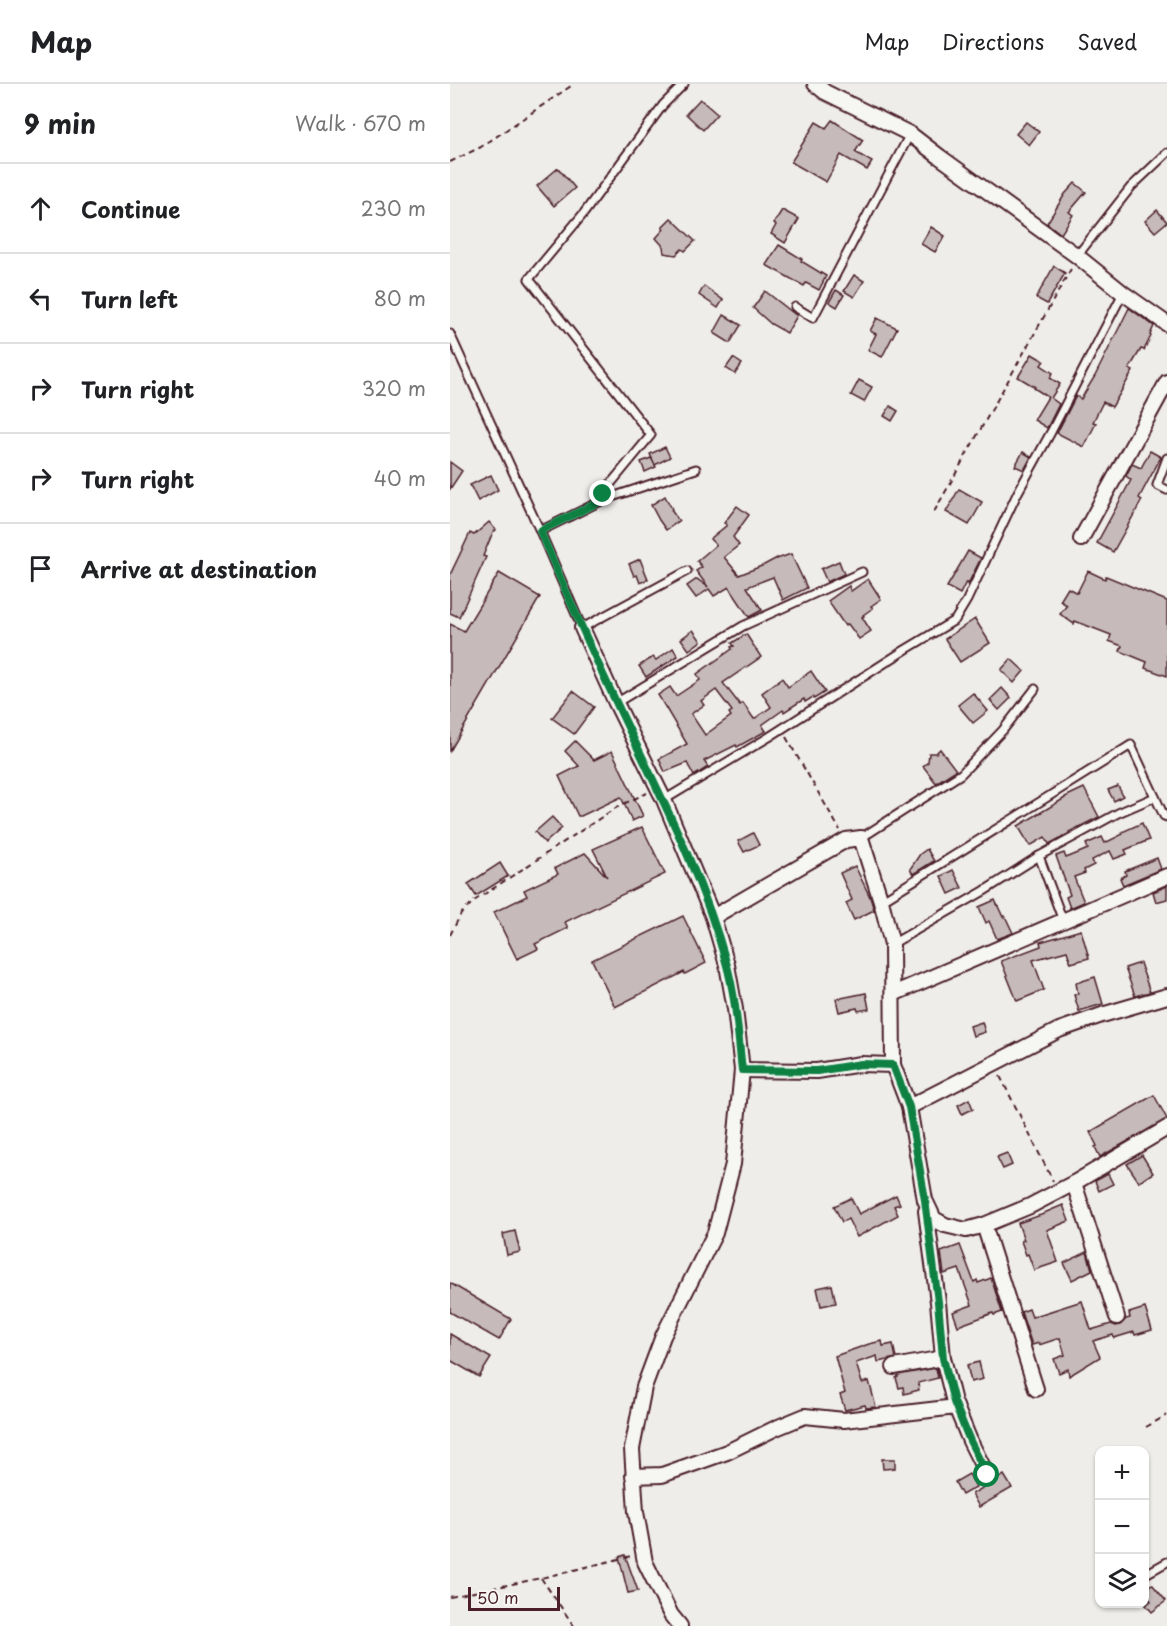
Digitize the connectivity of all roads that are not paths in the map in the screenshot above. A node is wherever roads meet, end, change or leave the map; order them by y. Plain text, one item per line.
1 (684, 84) edge
2 (815, 84) edge
3 (910, 134) junction
4 (1167, 153) edge
5 (1077, 256) junction
6 (1123, 293) junction
7 (795, 307) dead end
8 (1167, 324) edge
9 (450, 334) edge
10 (1167, 382) edge
11 (1167, 458) edge
12 (696, 469) dead end
13 (1167, 490) edge
14 (603, 500) junction
15 (540, 531) junction
16 (1081, 539) dead end
17 (687, 571) dead end
18 (862, 572) dead end
19 (582, 628) junction
20 (1035, 689) dead end
21 (616, 703) junction
22 (661, 794) junction
23 (1155, 796) junction
24 (1167, 817) edge
25 (861, 838) junction
26 (1039, 856) junction
27 (1167, 876) edge
28 (881, 901) junction
29 (713, 917) junction
30 (1063, 921) junction
31 (892, 944) junction
32 (893, 994) junction
33 (1167, 996) edge
34 (893, 1065) junction
35 (742, 1070) junction
36 (909, 1107) junction
37 (1167, 1128) edge
38 (1074, 1183) junction
39 (925, 1200) junction
40 (984, 1225) junction
41 (1117, 1317) dead end
42 (943, 1358) junction
43 (894, 1367) dead end
44 (1036, 1389) dead end
45 (956, 1407) junction
46 (987, 1475) dead end
47 (633, 1476) junction
48 (1167, 1562) edge
49 (1149, 1572) edge
50 (680, 1626) edge

1 - 14 lane
2 - 3 street
3 - 5 street
3 - 7 lane
4 - 5 lane
5 - 6 street
6 - 8 street
6 - 22 lane
9 - 15 lane
10 - 16 street
11 - 13 lane
12 - 14 lane
14 - 15 lane
15 - 19 lane
17 - 19 lane
18 - 21 lane
19 - 21 street
20 - 25 lane
21 - 22 street
22 - 29 street
23 - 24 lane
23 - 26 lane
23 - 28 lane
25 - 28 street
25 - 29 street
26 - 30 lane
26 - 31 lane
27 - 30 street
28 - 31 street
29 - 35 street
30 - 32 street
31 - 32 street
32 - 34 street
33 - 36 street
34 - 35 street
34 - 36 street
35 - 47 street
36 - 39 street
37 - 38 street
38 - 40 street
38 - 41 street
39 - 40 street
39 - 42 street
40 - 44 street
42 - 43 street
42 - 45 street
45 - 46 street
45 - 47 street
47 - 50 street
48 - 49 lane

